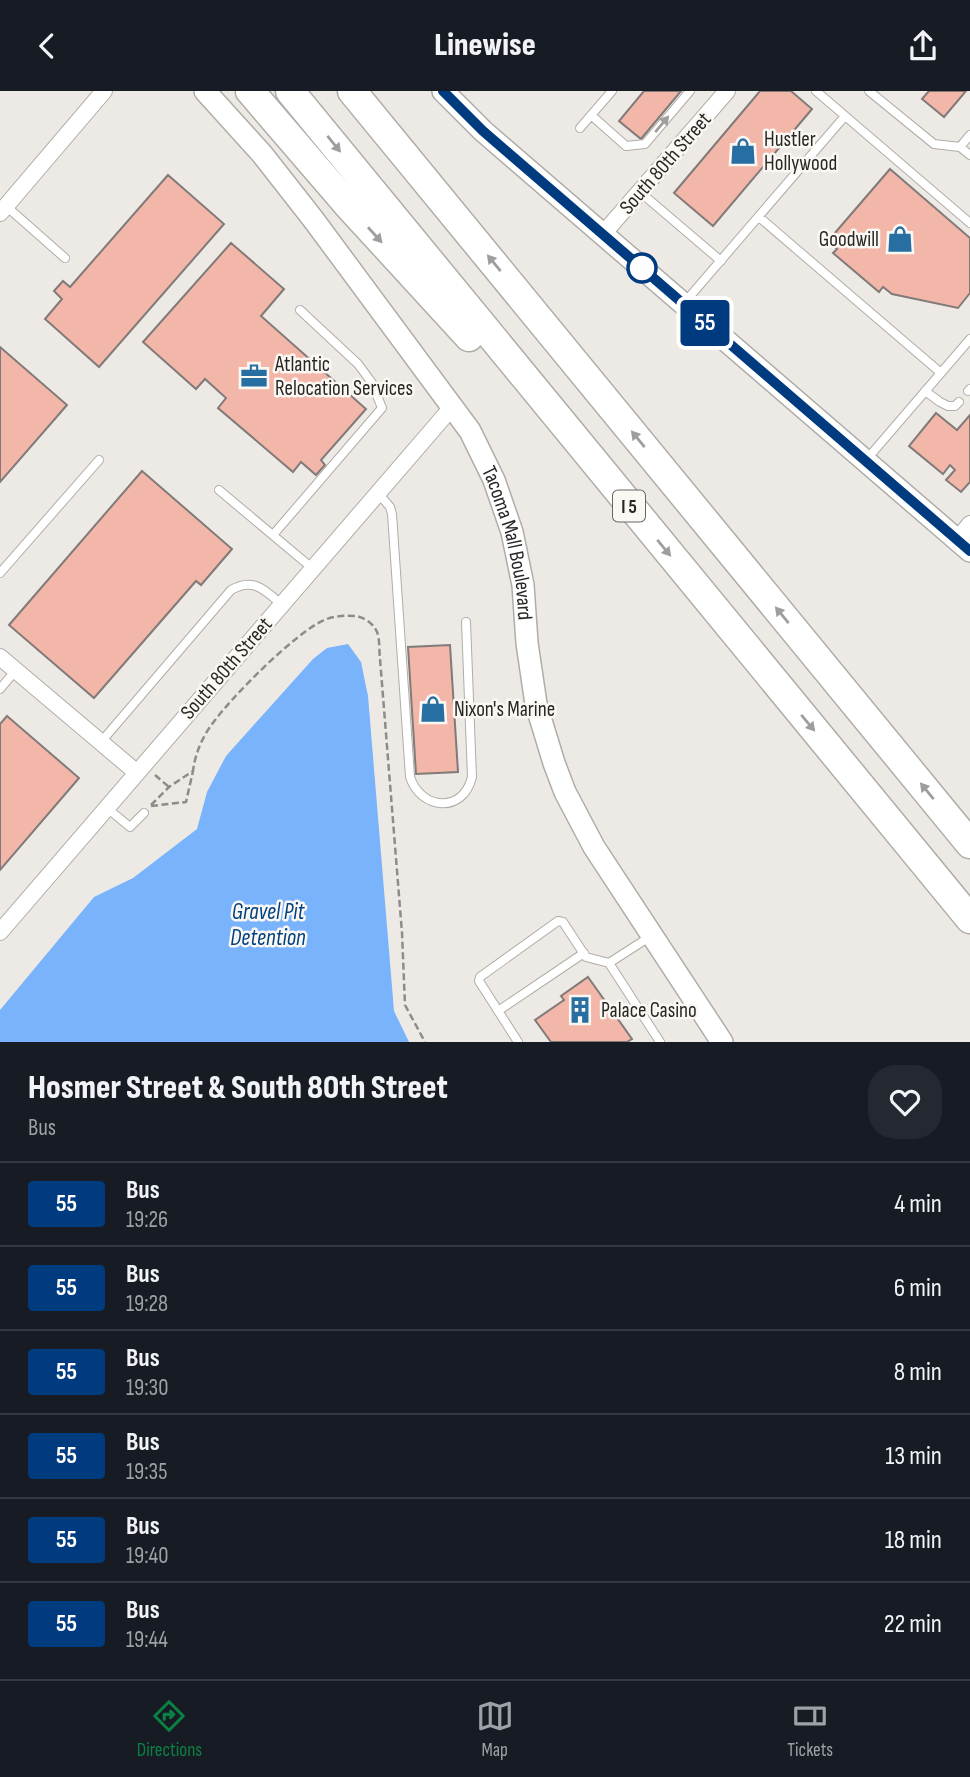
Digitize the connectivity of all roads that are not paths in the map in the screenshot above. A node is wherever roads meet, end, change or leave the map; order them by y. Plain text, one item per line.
1 (104, 91) edge
2 (205, 91) edge
3 (250, 91) edge
4 (290, 91) edge
5 (352, 91) edge
6 (443, 91) edge
7 (612, 91) edge
8 (690, 91) edge
9 (727, 91) edge
10 (816, 91) edge
11 (869, 91) edge
12 (591, 115) junction
13 (845, 116) junction
14 (580, 128) dead end
15 (970, 135) edge
16 (960, 147) junction
17 (970, 155) edge
18 (640, 192) junction
19 (3, 209) edge
20 (759, 217) junction
21 (970, 223) edge
22 (603, 234) junction
23 (65, 257) dead end
24 (721, 261) junction
25 (684, 304) junction
26 (300, 310) dead end
27 (970, 339) edge
28 (941, 373) junction
29 (925, 391) junction
30 (959, 402) dead end
31 (453, 406) junction
32 (99, 460) dead end
33 (865, 461) junction
34 (219, 490) dead end
35 (377, 492) junction
36 (642, 521) junction
37 (273, 535) junction
38 (966, 538) edge
39 (312, 568) junction
40 (0, 573) edge
41 (281, 604) junction
42 (466, 622) dead end
43 (0, 657) edge
44 (16, 670) junction
45 (0, 688) edge
46 (101, 742) junction
47 (144, 772) junction
48 (106, 807) junction
49 (147, 809) road end
50 (970, 844) edge
51 (970, 919) edge
52 (0, 932) edge
53 (652, 935) junction
54 (584, 953) junction
55 (609, 963) junction
56 (498, 1011) junction
57 (518, 1042) edge
58 (660, 1042) edge
59 (722, 1042) edge

1 - 19 street
2 - 31 main road, Tacoma Mall Boulevard
3 -> 36 highway
4 -> 36 highway, I 5
50 -> 5 highway, I 5
6 - 22 main road
7 - 12 lane
12 -> 8 lane
9 - 18 street, South 80th Street
10 - 13 lane
11 - 16 lane
12 - 14 lane
13 - 20 lane
13 - 21 lane
15 - 16 lane
16 - 17 lane
18 - 22 street, South 80th Street
18 - 24 lane
19 - 23 lane
20 - 24 lane
20 - 28 lane
22 - 25 main road
24 - 25 lane
25 - 33 main road
26 - 37 lane
27 - 28 lane
28 - 29 lane
29 - 30 lane
29 - 33 lane
31 - 35 street, South 80th Street
31 - 53 main road, Tacoma Mall Boulevard
32 - 40 lane
33 - 38 main road
34 - 37 lane
35 - 39 street, South 80th Street
35 - 42 lane
36 -> 51 highway, I 5
37 - 39 lane
39 - 41 street, South 80th Street
41 - 46 lane
41 - 47 street, South 80th Street
43 - 44 street
44 - 45 lane
44 - 46 street
46 - 47 street
47 - 48 street, South 80th Street
48 - 49 lane
48 - 52 street, South 80th Street
53 - 55 lane
53 - 59 main road, Tacoma Mall Boulevard
54 - 55 lane
54 - 56 lane
54 - 56 lane
55 - 58 lane
56 - 57 lane

